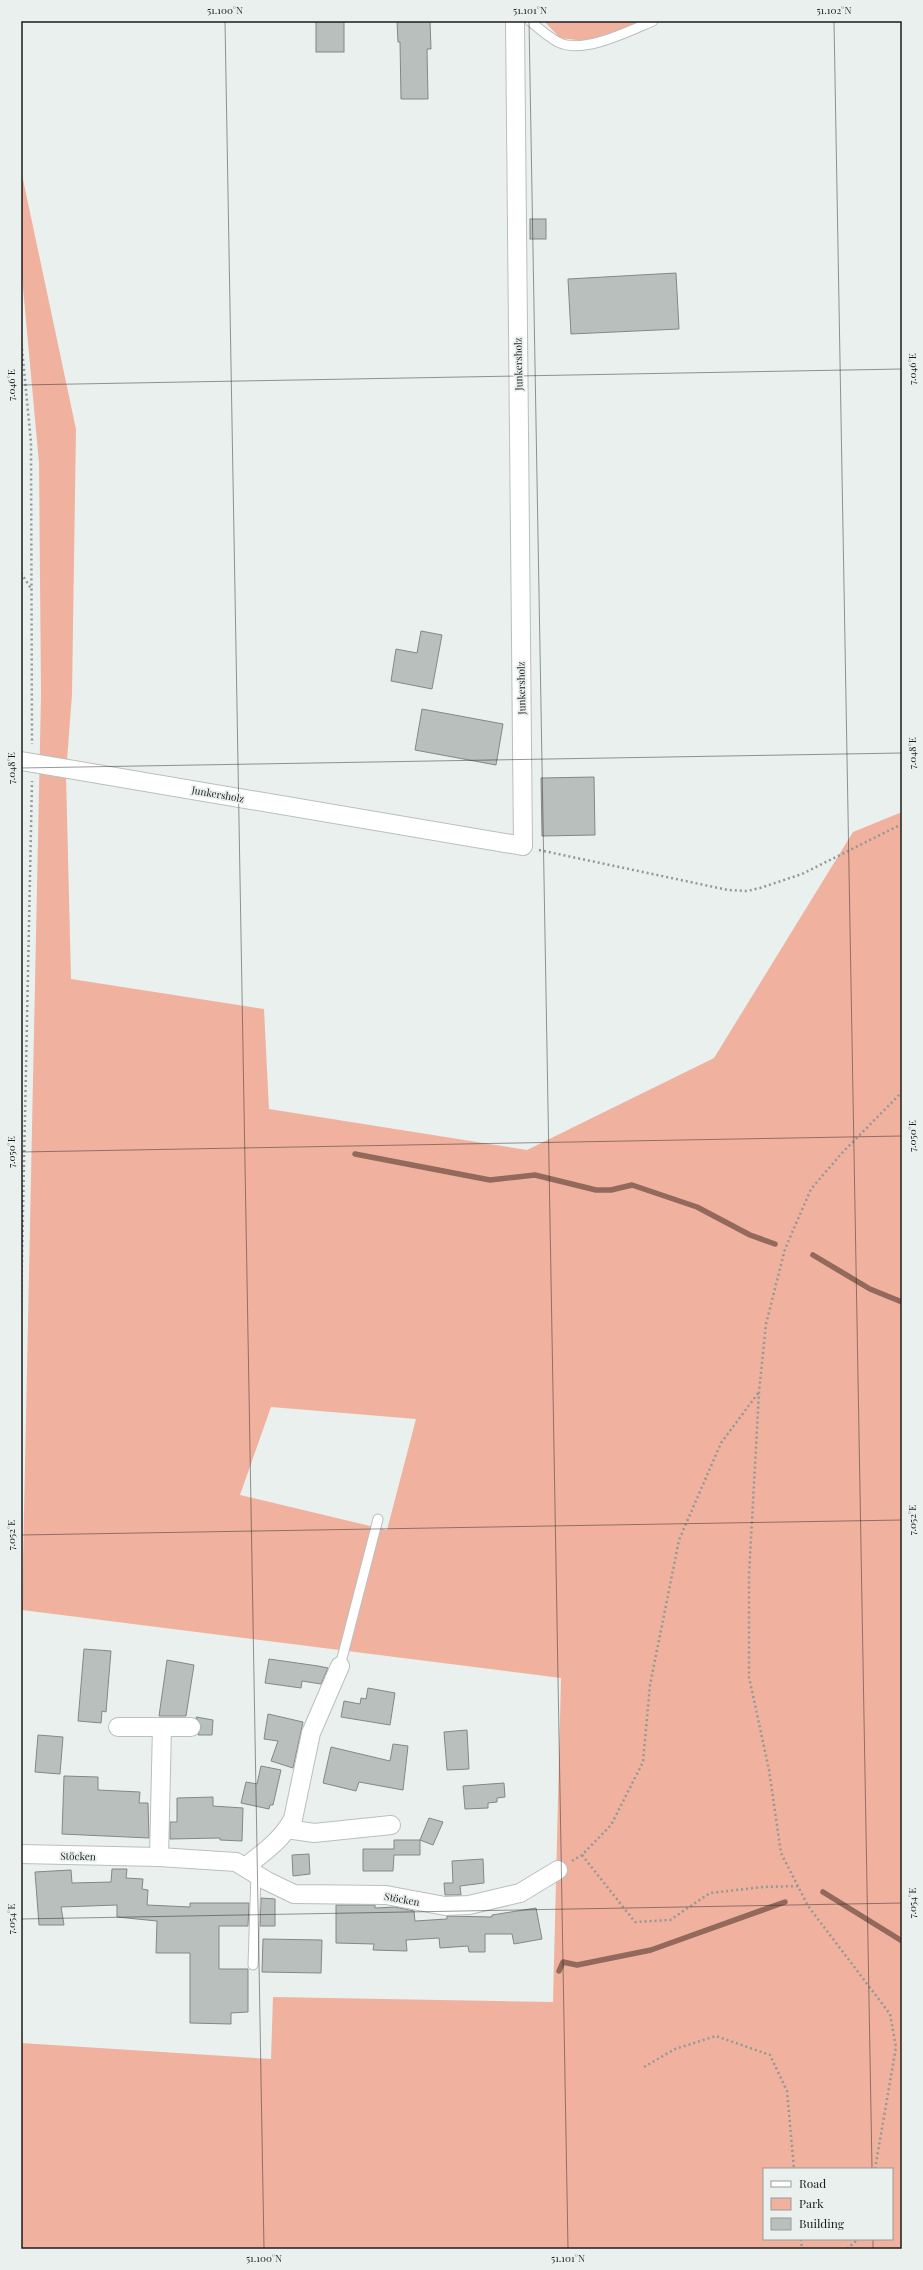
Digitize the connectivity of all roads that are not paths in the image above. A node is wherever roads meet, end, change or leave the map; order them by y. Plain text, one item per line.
1 (515, 21) edge
2 (530, 21) edge
3 (653, 21) edge
4 (26, 762) edge
5 (378, 1519) dead end
6 (340, 1666) joint
7 (162, 1727) junction
8 (191, 1727) dead end
9 (118, 1728) dead end
10 (391, 1825) dead end
11 (287, 1829) junction
12 (21, 1854) edge
13 (159, 1857) junction
14 (558, 1870) road end
15 (250, 1871) junction
16 (253, 1965) dead end

1 - 4 street, Junkersholz
2 - 3 lane
5 - 6 lane
6 - 11 street
7 - 8 street
7 - 9 street
7 - 13 street
10 - 11 street
11 - 15 street
12 - 13 street, Stöcken
13 - 15 street, Stöcken
14 - 15 street, Stöcken
15 - 16 lane

